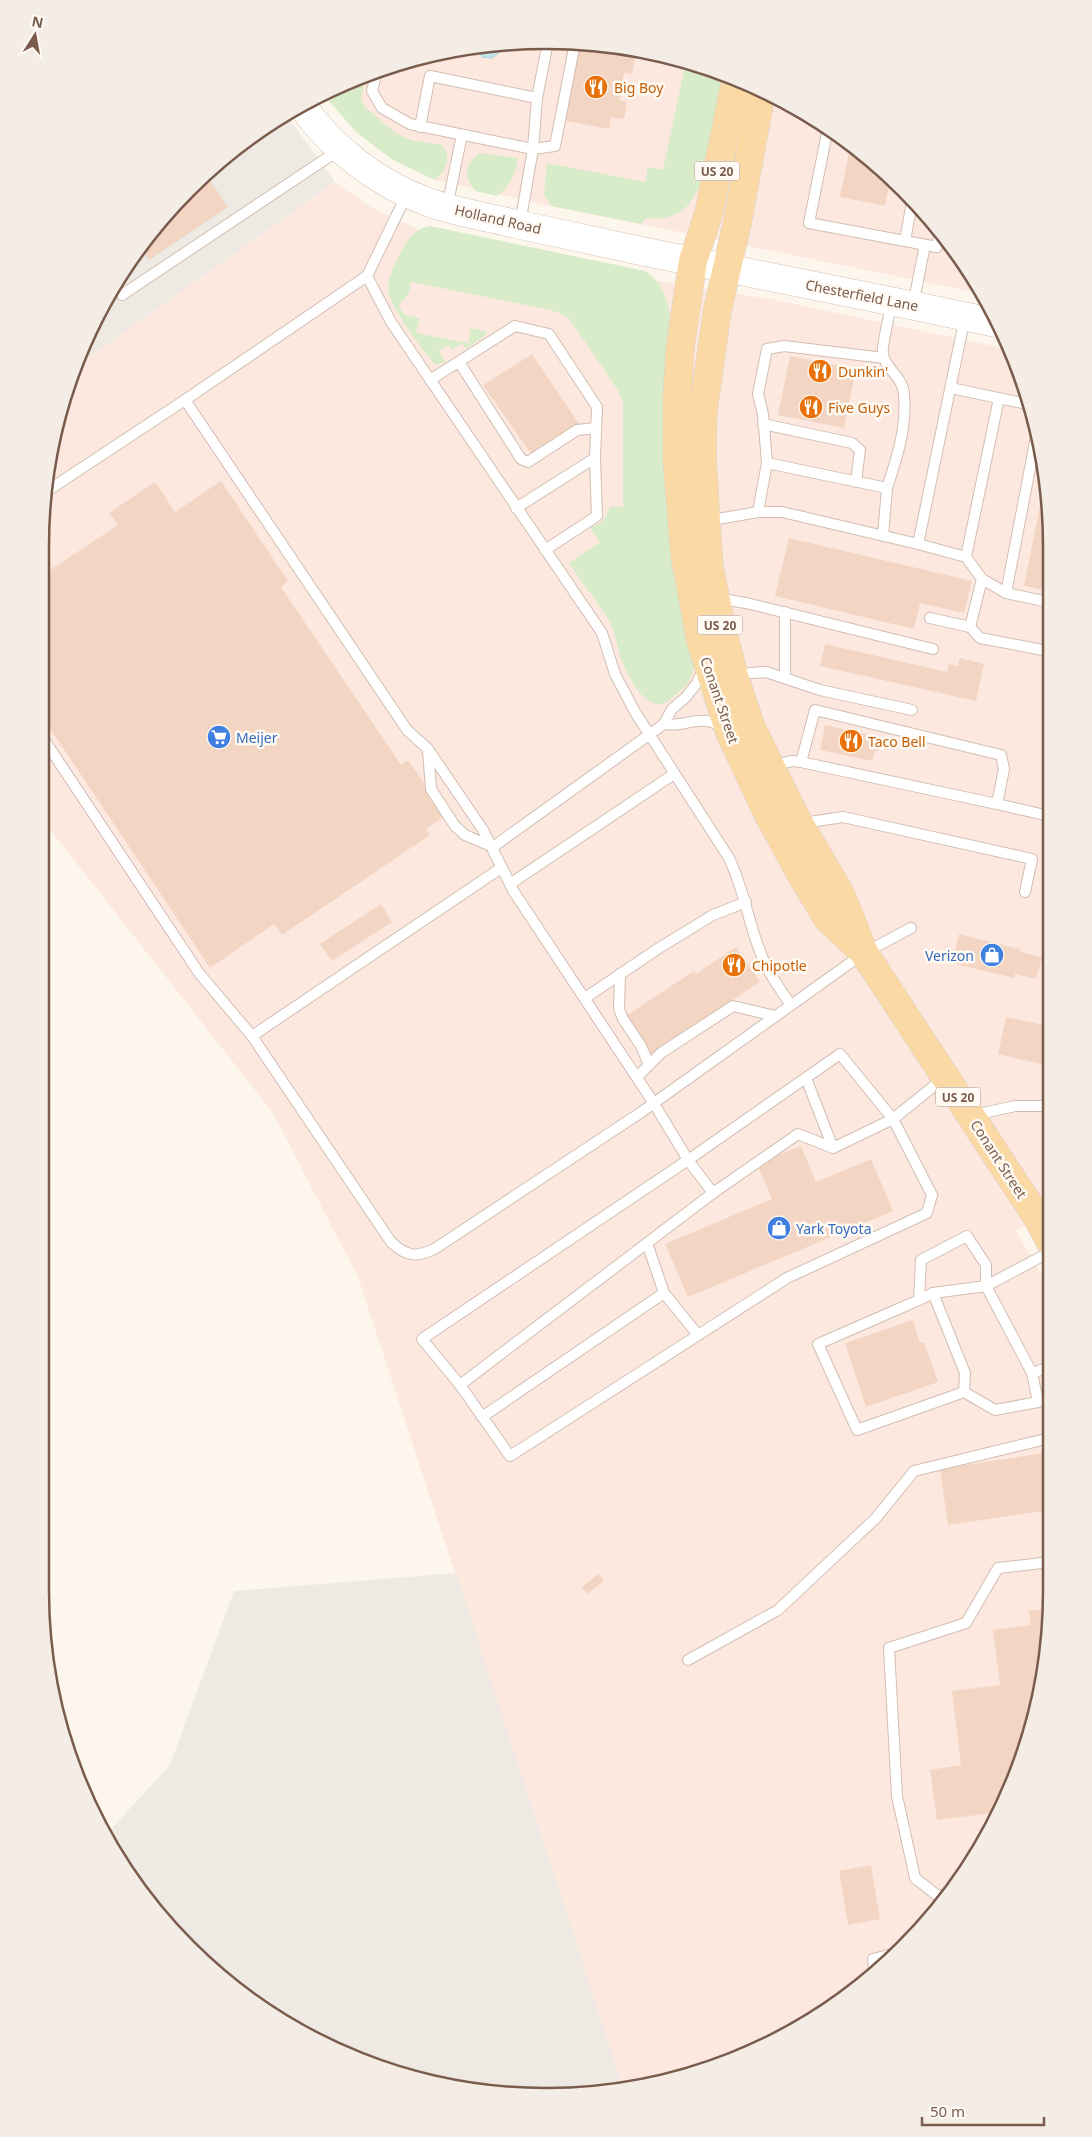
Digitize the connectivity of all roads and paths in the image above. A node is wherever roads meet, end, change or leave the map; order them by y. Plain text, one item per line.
1 (547, 49) edge
2 (574, 50) edge
3 (374, 80) edge
4 (734, 86) edge
5 (537, 98) junction
6 (763, 99) edge
7 (305, 111) edge
8 (420, 127) junction
9 (462, 135) junction
10 (826, 136) edge
11 (340, 149) junction
12 (533, 149) junction
13 (408, 193) junction
14 (447, 207) junction
15 (911, 208) edge
16 (520, 225) junction
17 (905, 241) junction
18 (938, 241) edge
19 (925, 245) junction
20 (693, 261) junction
21 (728, 268) junction
22 (367, 276) junction
23 (122, 295) dead end
24 (902, 303) junction
25 (966, 316) junction
26 (989, 321) edge
27 (884, 358) junction
28 (459, 362) junction
29 (430, 380) junction
30 (951, 388) junction
31 (999, 398) junction
32 (185, 400) junction
33 (1022, 403) edge
34 (764, 424) junction
35 (596, 428) junction
36 (1034, 448) edge
37 (595, 458) junction
38 (767, 463) junction
39 (856, 482) junction
40 (52, 486) edge
41 (887, 488) junction
42 (516, 508) junction
43 (758, 512) junction
44 (706, 521) junction
45 (883, 536) junction
46 (918, 544) junction
47 (544, 550) junction
48 (966, 557) junction
49 (982, 579) junction
50 (1006, 593) junction
51 (715, 598) junction
52 (1043, 601) edge
53 (785, 612) junction
54 (930, 618) dead end
55 (970, 627) junction
56 (933, 649) dead end
57 (1043, 650) edge
58 (706, 661) junction
59 (734, 674) junction
60 (785, 678) junction
61 (912, 710) dead end
62 (664, 724) junction
63 (648, 734) junction
64 (734, 743) junction
65 (49, 747) edge
66 (428, 749) junction
67 (801, 762) junction
68 (771, 765) junction
69 (674, 774) junction
70 (997, 804) junction
71 (1043, 815) edge
72 (799, 824) junction
73 (493, 848) junction
74 (501, 868) junction
75 (510, 884) junction
76 (1025, 892) dead end
77 (746, 902) junction
78 (910, 928) dead end
79 (864, 953) junction
80 (620, 974) junction
81 (585, 998) junction
82 (791, 1005) junction
83 (775, 1016) junction
84 (252, 1036) junction
85 (649, 1065) junction
86 (636, 1077) junction
87 (945, 1077) junction
88 (806, 1078) junction
89 (654, 1102) junction
90 (1043, 1106) edge
91 (970, 1116) junction
92 (893, 1119) junction
93 (833, 1148) junction
94 (688, 1160) junction
95 (713, 1193) junction
96 (1043, 1228) edge
97 (647, 1243) junction
98 (1043, 1256) edge
99 (986, 1286) junction
100 (664, 1293) junction
101 (933, 1293) junction
102 (918, 1300) junction
103 (698, 1335) junction
104 (1043, 1369) edge
105 (1032, 1373) junction
106 (460, 1385) junction
107 (964, 1392) junction
108 (482, 1416) junction
109 (1043, 1440) edge
110 (1043, 1563) edge
111 (688, 1660) dead end
112 (938, 1896) edge
113 (884, 1956) edge
114 (873, 1965) edge

1 - 5 lane
2 - 12 lane
3 - 8 lane
4 - 20 main road, US 20
5 - 8 lane
5 - 12 lane
6 - 21 main road, US 20
7 - 11 street, Holland Road
8 - 9 lane
9 - 12 lane
9 - 14 lane
10 - 17 lane
11 - 13 street, Holland Road
11 - 23 lane
12 - 16 lane
13 - 14 street, Holland Road
13 - 22 lane
14 - 16 street, Holland Road
15 - 17 lane
16 - 20 street, Holland Road
17 - 19 lane
18 - 19 lane
19 - 24 lane
20 - 21 street, Holland Road
20 - 58 main road, Conant Street / US 20
21 - 24 street, Chesterfield Lane
21 - 44 main road, Conant Street / US 20
22 - 29 lane
22 - 32 lane
24 - 25 street, Chesterfield Lane
24 - 27 lane
25 - 26 street, Chesterfield Lane
25 - 30 lane
27 - 34 lane
27 - 41 lane
28 - 29 lane
28 - 35 lane
28 - 35 lane
29 - 42 lane
30 - 31 lane
30 - 46 lane
31 - 33 lane
31 - 48 lane
32 - 40 lane
32 - 66 lane
34 - 38 lane
34 - 39 lane
35 - 37 lane
36 - 50 lane
37 - 42 lane
37 - 47 lane
38 - 39 lane
38 - 43 lane
39 - 41 lane
41 - 45 lane
42 - 47 lane
43 - 44 lane
43 - 45 lane
44 - 51 main road, Conant Street / US 20
45 - 46 lane
46 - 48 lane
47 - 63 lane
48 - 49 lane
49 - 50 lane
49 - 55 lane
50 - 52 lane
51 - 53 lane
51 - 59 main road, Conant Street / US 20
53 - 56 lane
53 - 60 lane
54 - 55 lane
55 - 57 lane
58 - 62 lane
58 - 64 main road, Conant Street / US 20
59 - 60 lane
59 - 68 main road, Conant Street / US 20
60 - 61 lane
62 - 63 lane
62 - 64 lane
63 - 69 lane
63 - 73 lane
64 - 79 main road, Conant Street
65 - 84 lane
66 - 73 lane
66 - 73 lane
67 - 68 lane
67 - 70 lane
67 - 70 lane
68 - 72 main road, Conant Street / US 20
69 - 75 lane
69 - 77 lane
70 - 71 lane
72 - 76 lane
72 - 79 main road, Conant Street / US 20
73 - 74 lane
74 - 75 lane
74 - 84 lane
75 - 81 lane
77 - 80 lane
77 - 82 lane
78 - 79 lane
79 - 82 lane
79 - 87 main road, Conant Street / US 20
80 - 81 lane
80 - 85 lane
81 - 86 lane
82 - 83 lane
83 - 85 lane
83 - 89 lane
84 - 89 lane
85 - 86 lane
86 - 89 lane
87 - 91 main road, Conant Street / US 20
87 - 92 lane
88 - 92 lane
88 - 93 lane
88 - 94 lane
89 - 94 lane
90 - 91 lane
91 - 96 main road, Conant Street / US 20
92 - 93 lane
92 - 103 lane
93 - 95 lane
94 - 95 lane
94 - 106 lane
95 - 97 lane
97 - 100 lane
97 - 106 lane
98 - 99 lane
99 - 101 lane
99 - 102 lane
99 - 105 lane
100 - 103 lane
100 - 108 lane
101 - 102 lane
101 - 107 lane
102 - 107 lane
103 - 108 lane
104 - 105 lane
105 - 107 lane
106 - 108 lane
109 - 111 lane
110 - 112 lane
113 - 114 lane

